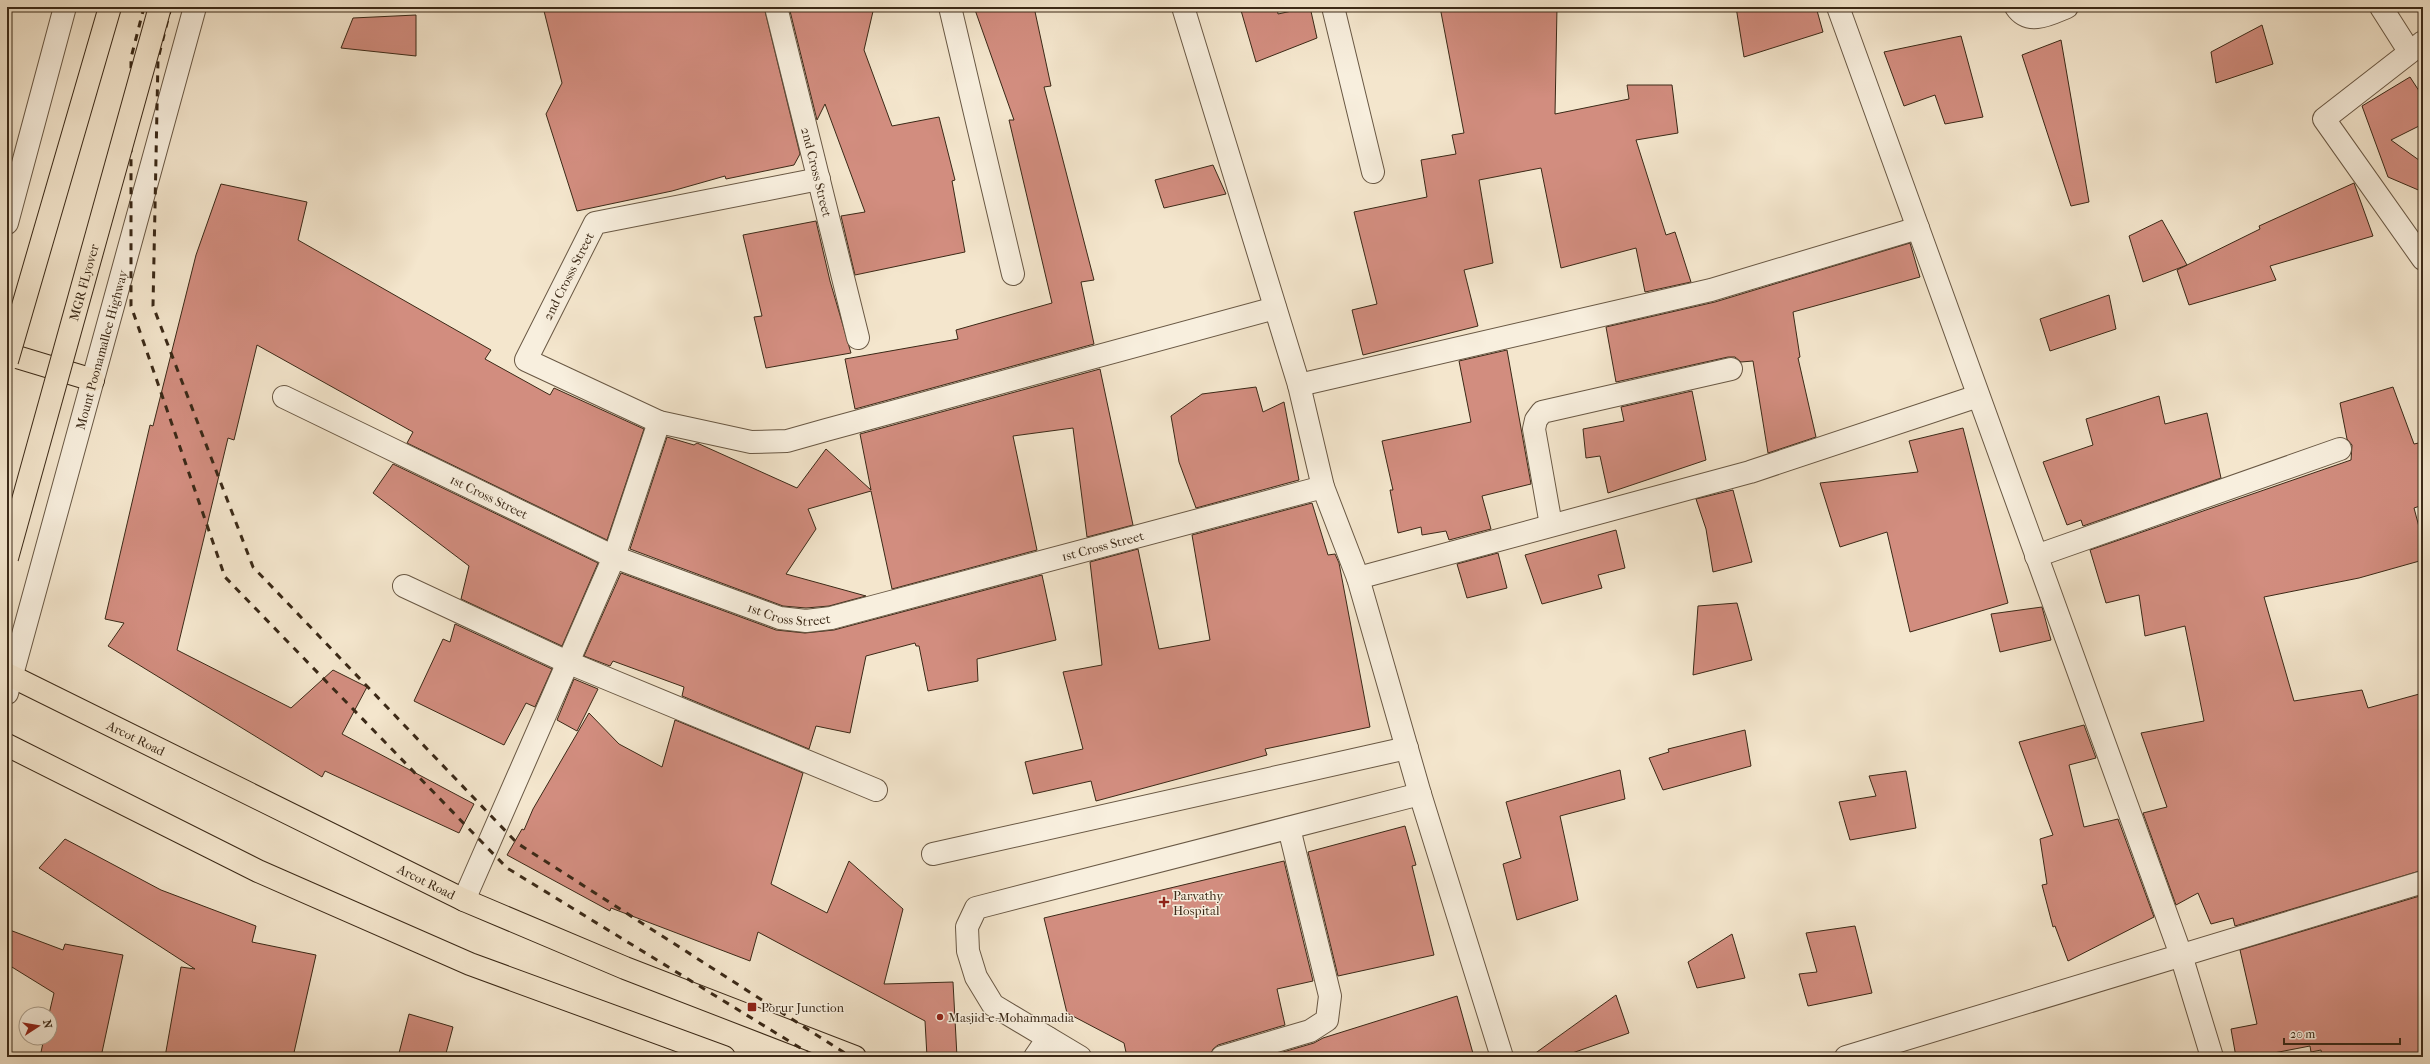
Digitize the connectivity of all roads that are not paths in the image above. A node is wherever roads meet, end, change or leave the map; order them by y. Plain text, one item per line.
1 (65, 7) edge
2 (110, 7) edge
3 (160, 7) edge
4 (195, 7) edge
5 (776, 7) edge
6 (950, 7) edge
7 (1182, 7) edge
8 (1333, 7) edge
9 (1838, 7) edge
10 (2016, 7) edge
11 (2067, 7) edge
12 (2381, 7) edge
13 (2416, 46) edge
14 (1373, 172) dead end
15 (819, 180) junction
16 (7, 223) edge
17 (1918, 228) junction
18 (2423, 259) edge
19 (1013, 274) dead end
20 (1276, 308) junction
21 (858, 338) dead end
22 (7, 354) edge
23 (7, 361) edge
24 (1731, 369) dead end
25 (93, 380) junction
26 (1299, 385) junction
27 (1978, 396) junction
28 (284, 398) dead end
29 (659, 422) junction
30 (2340, 449) dead end
31 (1323, 487) junction
32 (1551, 525) junction
33 (2036, 556) junction
34 (614, 557) junction
35 (7, 558) edge
36 (1358, 578) junction
37 (404, 586) dead end
38 (567, 662) junction
39 (9, 681) edge
40 (7, 745) edge
41 (1407, 748) junction
42 (876, 790) dead end
43 (1420, 794) junction
44 (1289, 828) junction
45 (933, 854) dead end
46 (2423, 882) edge
47 (464, 900) junction
48 (2181, 955) junction
49 (1048, 1038) junction
50 (724, 1057) edge
51 (854, 1057) edge
52 (1035, 1057) edge
53 (1080, 1057) edge
54 (1222, 1057) edge
55 (1502, 1057) edge
56 (1846, 1057) edge
57 (2212, 1057) edge

1 - 16 street
2 - 23 main road, bridge
3 - 35 main road, MGR FLyover, bridge
4 - 25 street, Mount Poonamallee Highway
5 - 15 street, 2nd Cross Street
6 - 19 street
7 - 20 street
8 - 14 street
9 - 17 street
10 - 11 street
12 - 13 street
13 - 18 street
15 - 21 street, 2nd Cross Street
15 - 29 street, 2nd Crosss Street
17 - 26 street
17 - 27 street
20 - 26 street
20 - 29 street
22 - 25 main road
24 - 32 street
25 - 39 street, Mount Poonamallee Highway
26 - 31 street
27 - 32 street
27 - 33 street
28 - 34 street, 1st Cross Street
29 - 34 street
30 - 33 street
31 - 34 street, 1st Cross Street
31 - 36 street
32 - 36 street
33 - 48 street
34 - 38 street
36 - 41 street
37 - 38 street
38 - 42 street
38 - 47 street
39 - 47 main road, Arcot Road
40 - 50 main road
41 - 43 street
41 - 45 street
43 - 44 street
43 - 55 street
44 - 49 street
44 - 54 street
46 - 48 street
47 - 51 main road, Arcot Road
48 - 56 street
48 - 57 street
49 - 52 street
49 - 53 street

